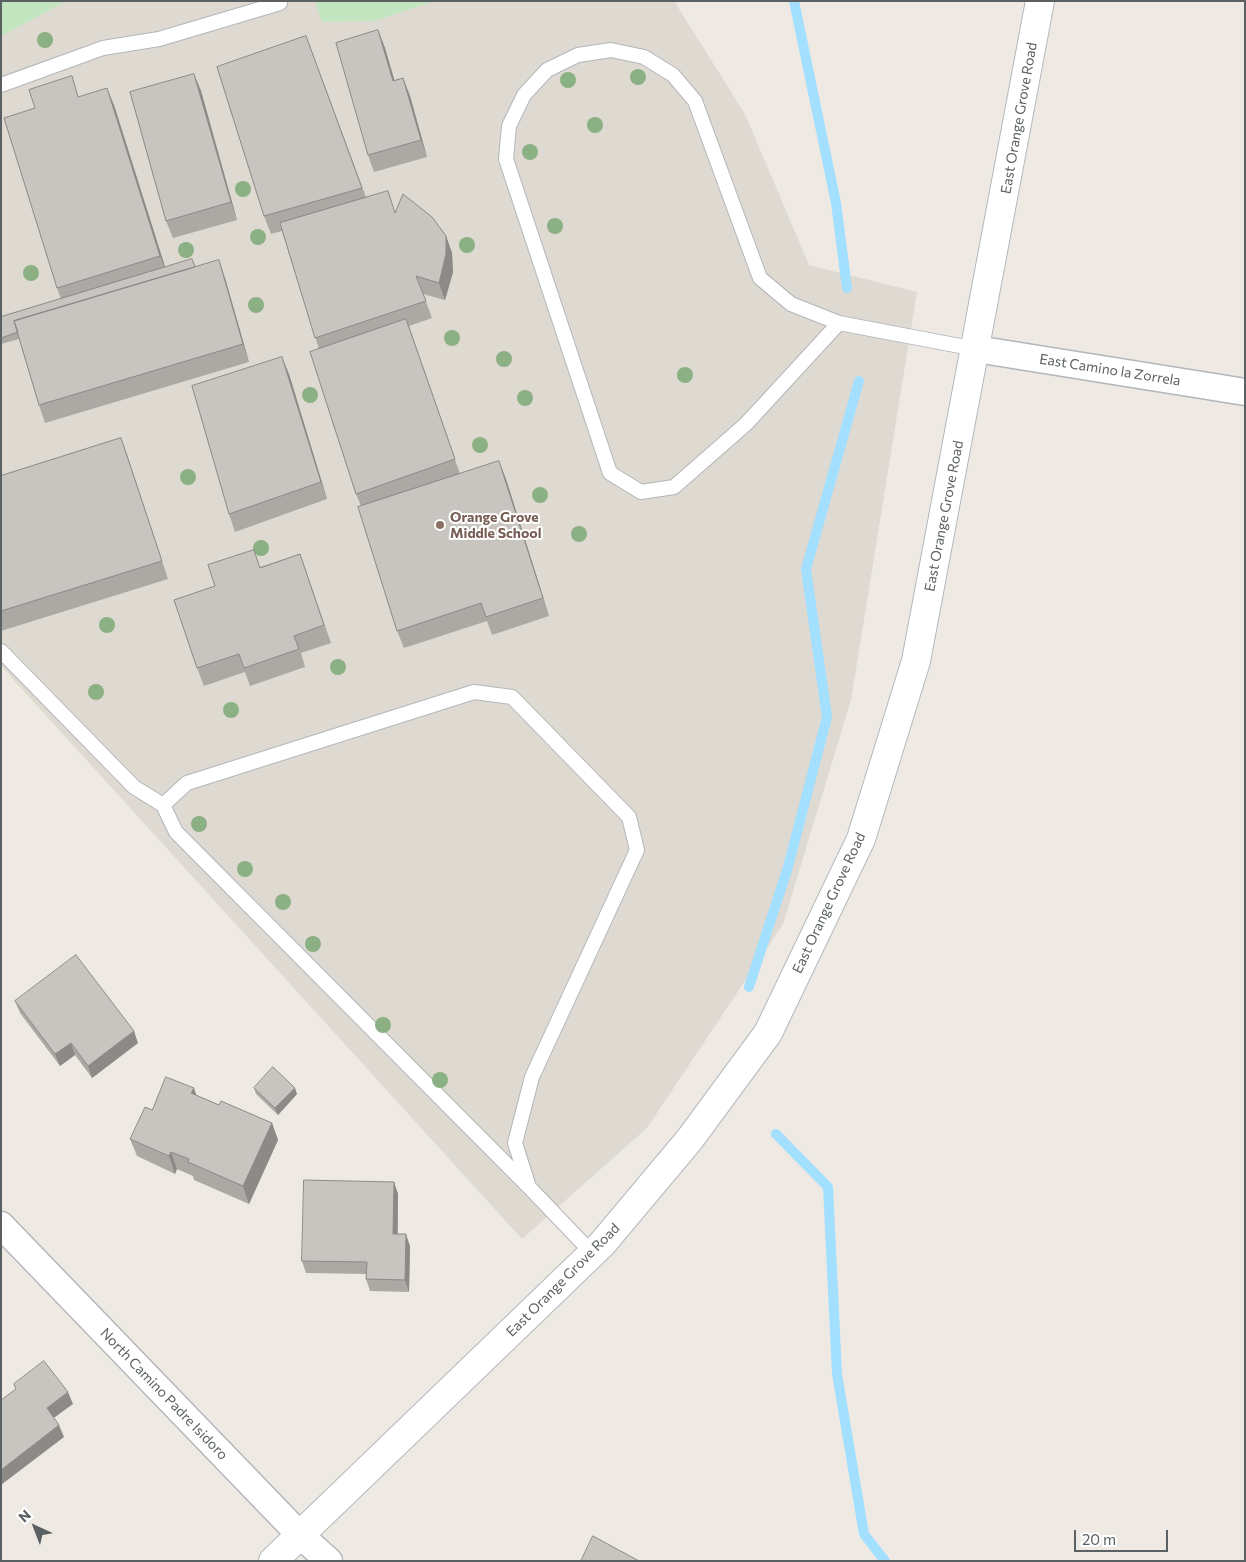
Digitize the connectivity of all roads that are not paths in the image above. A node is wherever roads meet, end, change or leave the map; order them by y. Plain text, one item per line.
1 (1040, 1) edge
2 (280, 2) dead end
3 (1, 85) edge
4 (839, 323) junction
5 (976, 349) junction
6 (1242, 391) edge
7 (1, 651) edge
8 (163, 805) junction
9 (529, 1187) junction
10 (1, 1226) edge
11 (592, 1253) junction
12 (300, 1535) junction
13 (273, 1561) edge
14 (329, 1561) edge

1 - 5 main road, East Orange Grove Road
2 - 3 lane
4 - 4 lane
4 - 5 lane
5 - 6 street, East Camino la Zorrela
5 - 11 main road, East Orange Grove Road
7 - 8 lane
8 - 9 lane
8 - 9 lane
9 - 11 lane
10 - 12 street, North Camino Padre Isidoro
11 - 12 main road, East Orange Grove Road
12 - 13 main road, East Orange Grove Road
12 - 14 street, North Camino Padre Isidoro

